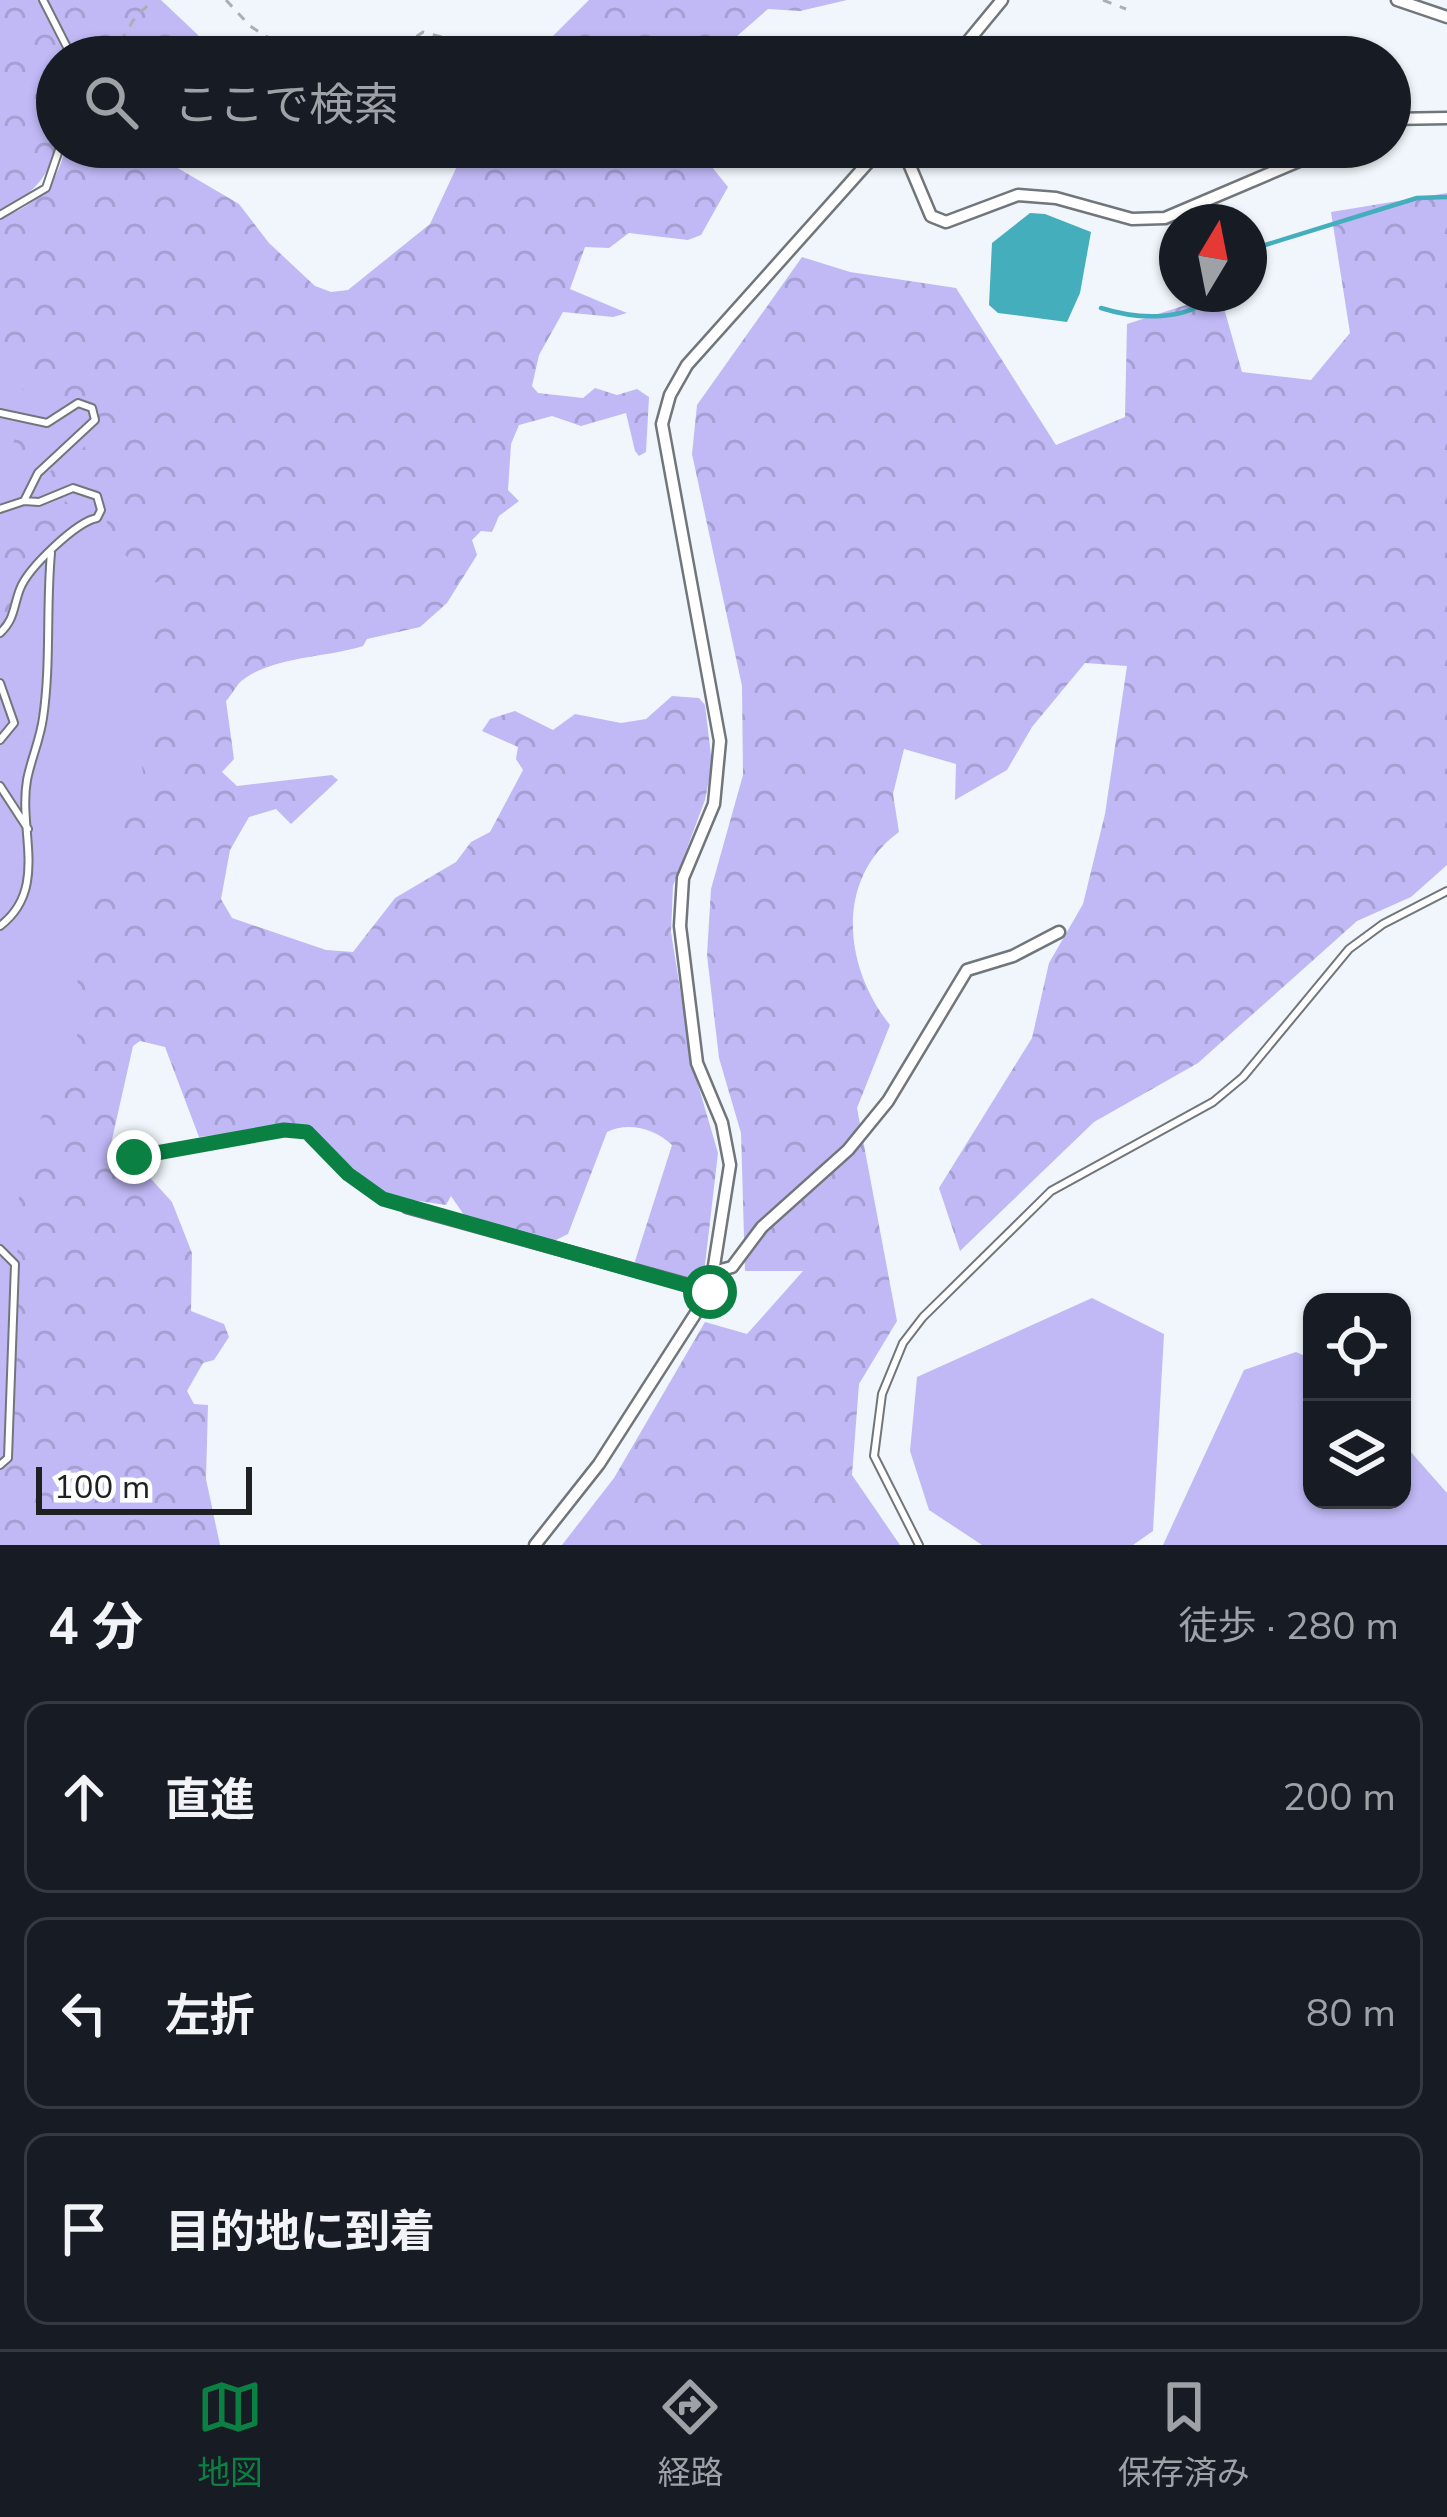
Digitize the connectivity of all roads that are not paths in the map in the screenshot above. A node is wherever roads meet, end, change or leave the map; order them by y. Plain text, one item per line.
1 (43, 0) edge
2 (1002, 0) edge
3 (1397, 0) edge
4 (1447, 17) edge
5 (61, 36) edge
6 (972, 36) edge
7 (1447, 118) edge
8 (1411, 119) edge
9 (53, 168) edge
10 (863, 168) edge
11 (911, 168) edge
12 (1283, 168) edge
13 (0, 215) edge
14 (0, 413) edge
15 (24, 501) junction
16 (0, 509) edge
17 (52, 553) junction
18 (0, 633) edge
19 (0, 683) edge
20 (0, 740) edge
21 (0, 786) edge
22 (30, 832) junction
23 (1447, 891) edge
24 (0, 926) edge
25 (1059, 932) dead end
26 (407, 1207) road end
27 (0, 1250) edge
28 (717, 1271) junction
29 (710, 1292) junction
30 (0, 1465) edge
31 (535, 1545) edge
32 (919, 1545) edge

1 - 5 lane
2 - 6 street
3 - 4 street
7 - 8 street
9 - 13 lane
10 - 28 street
11 - 12 street
14 - 15 lane
15 - 16 lane
15 - 17 lane
17 - 18 lane
17 - 22 lane
19 - 20 lane
21 - 22 lane
22 - 24 lane
23 - 32 lane
25 - 28 street
26 - 29 street
27 - 30 lane
28 - 29 street
29 - 31 street

